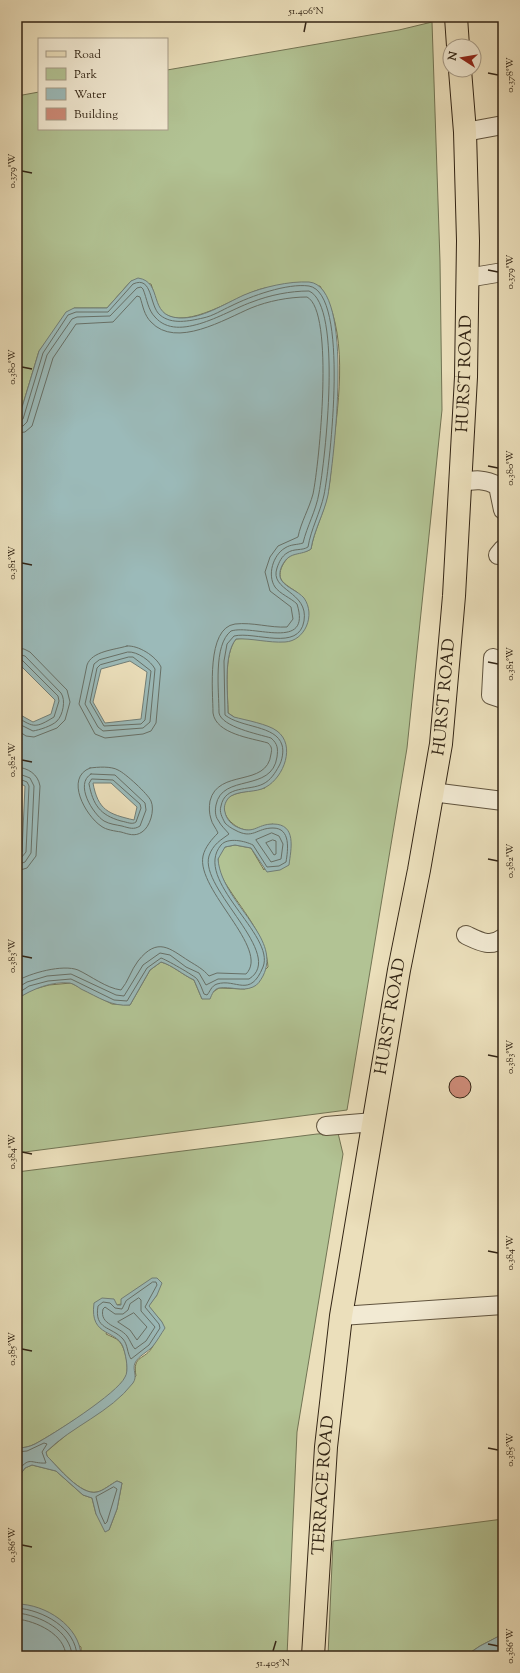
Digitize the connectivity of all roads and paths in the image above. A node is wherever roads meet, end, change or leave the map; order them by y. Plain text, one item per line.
1 (456, 17) edge
2 (457, 38) edge
3 (461, 78) edge
4 (503, 125) edge
5 (465, 132) junction
6 (503, 272) edge
7 (467, 278) junction
8 (460, 483) junction
9 (503, 510) edge
10 (493, 658) dead end
11 (503, 699) edge
12 (432, 792) junction
13 (503, 802) edge
14 (466, 935) dead end
15 (501, 939) edge
16 (374, 1122) junction
17 (326, 1126) dead end
18 (503, 1304) edge
19 (341, 1316) junction
20 (313, 1656) edge

1 - 2 main road
3 - 5 main road, HURST ROAD
4 - 5 street
5 - 7 main road, HURST ROAD
6 - 7 street
7 - 8 main road, HURST ROAD
8 - 9 street
8 - 12 main road, HURST ROAD
10 - 11 street
12 - 13 street
12 - 16 main road, HURST ROAD
14 - 15 street
16 - 17 street
16 - 19 main road, HURST ROAD
18 - 19 street
19 - 20 main road, TERRACE ROAD

